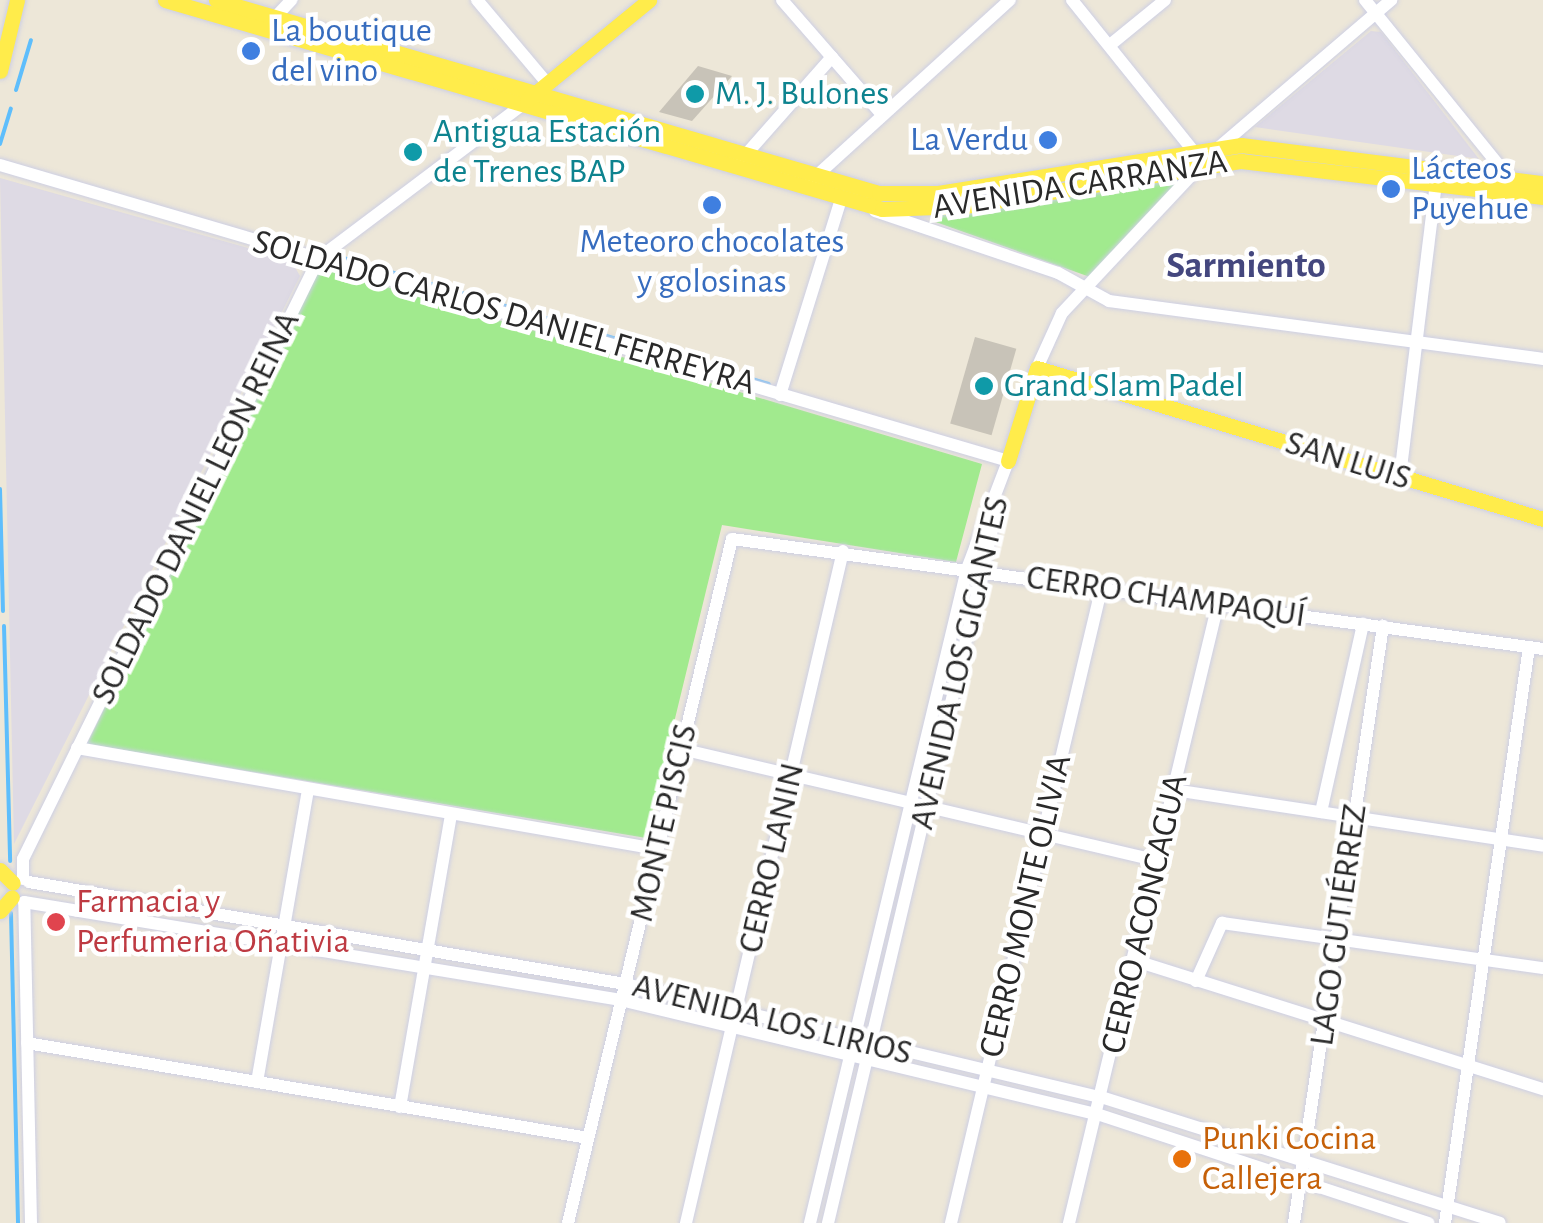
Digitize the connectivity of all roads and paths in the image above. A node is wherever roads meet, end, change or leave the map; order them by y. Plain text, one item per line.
1 (17, 0) edge
2 (165, 0) edge
3 (216, 0) edge
4 (291, 0) edge
5 (476, 0) edge
6 (648, 0) edge
7 (782, 0) edge
8 (1010, 0) edge
9 (1072, 0) edge
10 (1165, 0) edge
11 (1364, 0) edge
12 (1391, 0) edge
13 (1375, 13) junction
14 (269, 24) junction
15 (1110, 45) junction
16 (832, 57) junction
17 (0, 71) edge
18 (547, 83) junction
19 (526, 101) junction
20 (879, 111) junction
21 (1219, 147) junction
22 (1198, 157) junction
23 (742, 159) junction
24 (0, 165) edge
25 (1510, 180) junction
26 (1436, 184) junction
27 (815, 188) junction
28 (1540, 190) edge
29 (847, 203) junction
30 (320, 258) junction
31 (1084, 290) junction
32 (1417, 342) junction
33 (1543, 359) edge
34 (1037, 368) junction
35 (780, 395) junction
36 (1008, 462) junction
37 (1400, 476) junction
38 (1543, 519) edge
39 (732, 539) joint
40 (844, 551) junction
41 (967, 569) junction
42 (982, 572) junction
43 (1102, 590) junction
44 (1218, 604) junction
45 (1363, 624) junction
46 (1383, 626) junction
47 (1536, 648) edge
48 (77, 748) junction
49 (681, 749) junction
50 (791, 774) junction
51 (308, 789) junction
52 (1174, 790) junction
53 (909, 803) junction
54 (926, 807) junction
55 (1321, 812) junction
56 (451, 814) junction
57 (1356, 818) junction
58 (1043, 835) junction
59 (1500, 840) junction
60 (1543, 846) edge
61 (657, 849) junction
62 (1157, 862) junction
63 (0, 870) edge
64 (20, 889) junction
65 (0, 911) edge
66 (284, 927) junction
67 (1338, 940) junction
68 (281, 944) junction
69 (427, 951) junction
70 (1134, 960) junction
71 (1482, 960) junction
72 (424, 967) junction
73 (1543, 968) edge
74 (1196, 982) junction
75 (625, 984) junction
76 (621, 1000) junction
77 (736, 1011) junction
78 (1326, 1020) junction
79 (732, 1027) junction
80 (854, 1040) junction
81 (28, 1043) junction
82 (870, 1044) junction
83 (850, 1057) junction
84 (866, 1060) junction
85 (1466, 1064) junction
86 (987, 1072) junction
87 (257, 1082) junction
88 (983, 1088) junction
89 (1543, 1089) edge
90 (1101, 1097) junction
91 (400, 1107) junction
92 (1097, 1114) junction
93 (588, 1138) junction
94 (1304, 1163) junction
95 (1300, 1182) junction
96 (1446, 1206) junction
97 (31, 1223) edge
98 (568, 1223) edge
99 (686, 1223) edge
100 (810, 1223) edge
101 (828, 1223) edge
102 (951, 1223) edge
103 (1069, 1223) edge
104 (1294, 1223) edge
105 (1430, 1223) edge
106 (1445, 1223) edge
107 (1500, 1223) edge

1 - 17 main road
2 - 14 main road, AVENIDA CARRANZA
3 - 14 main road, AVENIDA CARRANZA
4 - 14 street
5 - 18 street
6 - 18 main road
7 - 16 street
8 - 20 street
9 - 15 street
10 - 15 street
11 - 13 street
12 - 13 street
13 - 21 street
13 - 25 street
14 - 19 main road, AVENIDA CARRANZA
15 - 22 street
16 - 20 street
16 - 23 street
18 - 19 main road
19 - 23 main road, AVENIDA CARRANZA
19 - 27 main road, AVENIDA CARRANZA
19 - 30 street, SOLDADO DANIEL LEON REINA
20 - 27 street
21 - 22 main road, AVENIDA CARRANZA
21 - 25 main road, AVENIDA CARRANZA
22 - 26 main road, AVENIDA CARRANZA
22 - 27 main road, AVENIDA CARRANZA
22 - 29 main road, AVENIDA CARRANZA
22 - 31 street
23 - 27 main road, AVENIDA CARRANZA
24 - 30 street, SOLDADO CARLOS DANIEL FERREYRA
25 - 28 main road, AVENIDA CARRANZA
26 - 28 main road, AVENIDA CARRANZA
26 - 32 street
27 - 29 main road, AVENIDA CARRANZA
29 - 31 street
29 - 35 street
30 - 35 street, SOLDADO CARLOS DANIEL FERREYRA
30 - 48 street, SOLDADO DANIEL LEON REINA
31 - 32 street
31 - 34 street
32 - 33 street
32 - 37 street
34 - 36 main road
34 - 37 main road, SAN LUIS
35 - 36 street, SOLDADO CARLOS DANIEL FERREYRA
36 - 41 street, AVENIDA LOS GIGANTES
36 - 42 street, AVENIDA LOS GIGANTES
37 - 38 main road, SAN LUIS
39 - 40 street, CERRO CHAMPAQUÍ
39 - 49 street, MONTE PISCIS
40 - 41 street, CERRO CHAMPAQUÍ
40 - 50 street, CERRO LANIN
41 - 42 street, CERRO CHAMPAQUÍ
41 - 53 street, AVENIDA LOS GIGANTES
42 - 43 street, CERRO CHAMPAQUÍ
42 - 54 street, AVENIDA LOS GIGANTES
43 - 44 street, CERRO CHAMPAQUÍ
43 - 58 street, CERRO MONTE OLIVIA
44 - 45 street, CERRO CHAMPAQUÍ
44 - 52 street, CERRO ACONCAGUA
45 - 46 street, CERRO CHAMPAQUÍ
45 - 55 street
46 - 47 street, CERRO CHAMPAQUÍ
46 - 57 street, LAGO GUTIÉRREZ
47 - 59 street
48 - 51 street
48 - 64 street, SOLDADO DANIEL LEON REINA
49 - 50 street
49 - 61 street, MONTE PISCIS
50 - 53 street
50 - 77 street, CERRO LANIN
51 - 56 street
51 - 66 street
52 - 55 street
52 - 62 street, CERRO ACONCAGUA
53 - 54 street
53 - 80 street, AVENIDA LOS GIGANTES
54 - 58 street
54 - 82 street, AVENIDA LOS GIGANTES
55 - 57 street
56 - 61 street
56 - 69 street
57 - 59 street
57 - 67 street, LAGO GUTIÉRREZ
58 - 62 street
58 - 86 street, CERRO MONTE OLIVIA
59 - 60 street
59 - 71 street
61 - 75 street, MONTE PISCIS
62 - 70 street, CERRO ACONCAGUA
63 - 64 main road
64 - 65 main road
64 - 66 street, AVENIDA LOS LIRIOS
64 - 68 street, AVENIDA LOS LIRIOS
64 - 81 street, SOLDADO DANIEL LEON REINA
66 - 68 street
66 - 69 street, AVENIDA LOS LIRIOS
67 - 71 street
67 - 74 street
67 - 78 street, LAGO GUTIÉRREZ
68 - 72 street, AVENIDA LOS LIRIOS
68 - 87 street
69 - 72 street
69 - 75 street, AVENIDA LOS LIRIOS
70 - 74 street
70 - 90 street, CERRO ACONCAGUA
71 - 73 street
71 - 85 street
72 - 76 street, AVENIDA LOS LIRIOS
72 - 91 street
74 - 78 street
75 - 76 street, MONTE PISCIS
75 - 77 street, AVENIDA LOS LIRIOS
76 - 79 street, AVENIDA LOS LIRIOS
76 - 93 street, MONTE PISCIS
77 - 79 street, CERRO LANIN
77 - 80 street, AVENIDA LOS LIRIOS
78 - 85 street
78 - 94 street, LAGO GUTIÉRREZ
79 - 83 street, AVENIDA LOS LIRIOS
79 - 99 street, CERRO LANIN
80 - 82 street, AVENIDA LOS LIRIOS
80 - 83 street, AVENIDA LOS GIGANTES
81 - 87 street
81 - 97 street, SOLDADO DANIEL LEON REINA
82 - 84 street, AVENIDA LOS GIGANTES
82 - 86 street, AVENIDA LOS LIRIOS
83 - 84 street, AVENIDA LOS LIRIOS
83 - 100 street, AVENIDA LOS GIGANTES
84 - 88 street, AVENIDA LOS LIRIOS
84 - 101 street, AVENIDA LOS GIGANTES
85 - 89 street
85 - 96 street
86 - 88 street, CERRO MONTE OLIVIA
86 - 90 street, AVENIDA LOS LIRIOS
87 - 91 street
88 - 92 street, AVENIDA LOS LIRIOS
88 - 102 street, CERRO MONTE OLIVIA
90 - 92 street, CERRO ACONCAGUA
90 - 94 street, AVENIDA LOS LIRIOS
91 - 93 street
92 - 95 street, AVENIDA LOS LIRIOS
92 - 103 street, CERRO ACONCAGUA
93 - 98 street, MONTE PISCIS
94 - 95 street, LAGO GUTIÉRREZ
94 - 96 street, AVENIDA LOS LIRIOS
95 - 104 street, LAGO GUTIÉRREZ
95 - 105 street, AVENIDA LOS LIRIOS
96 - 106 street
96 - 107 street, AVENIDA LOS LIRIOS

